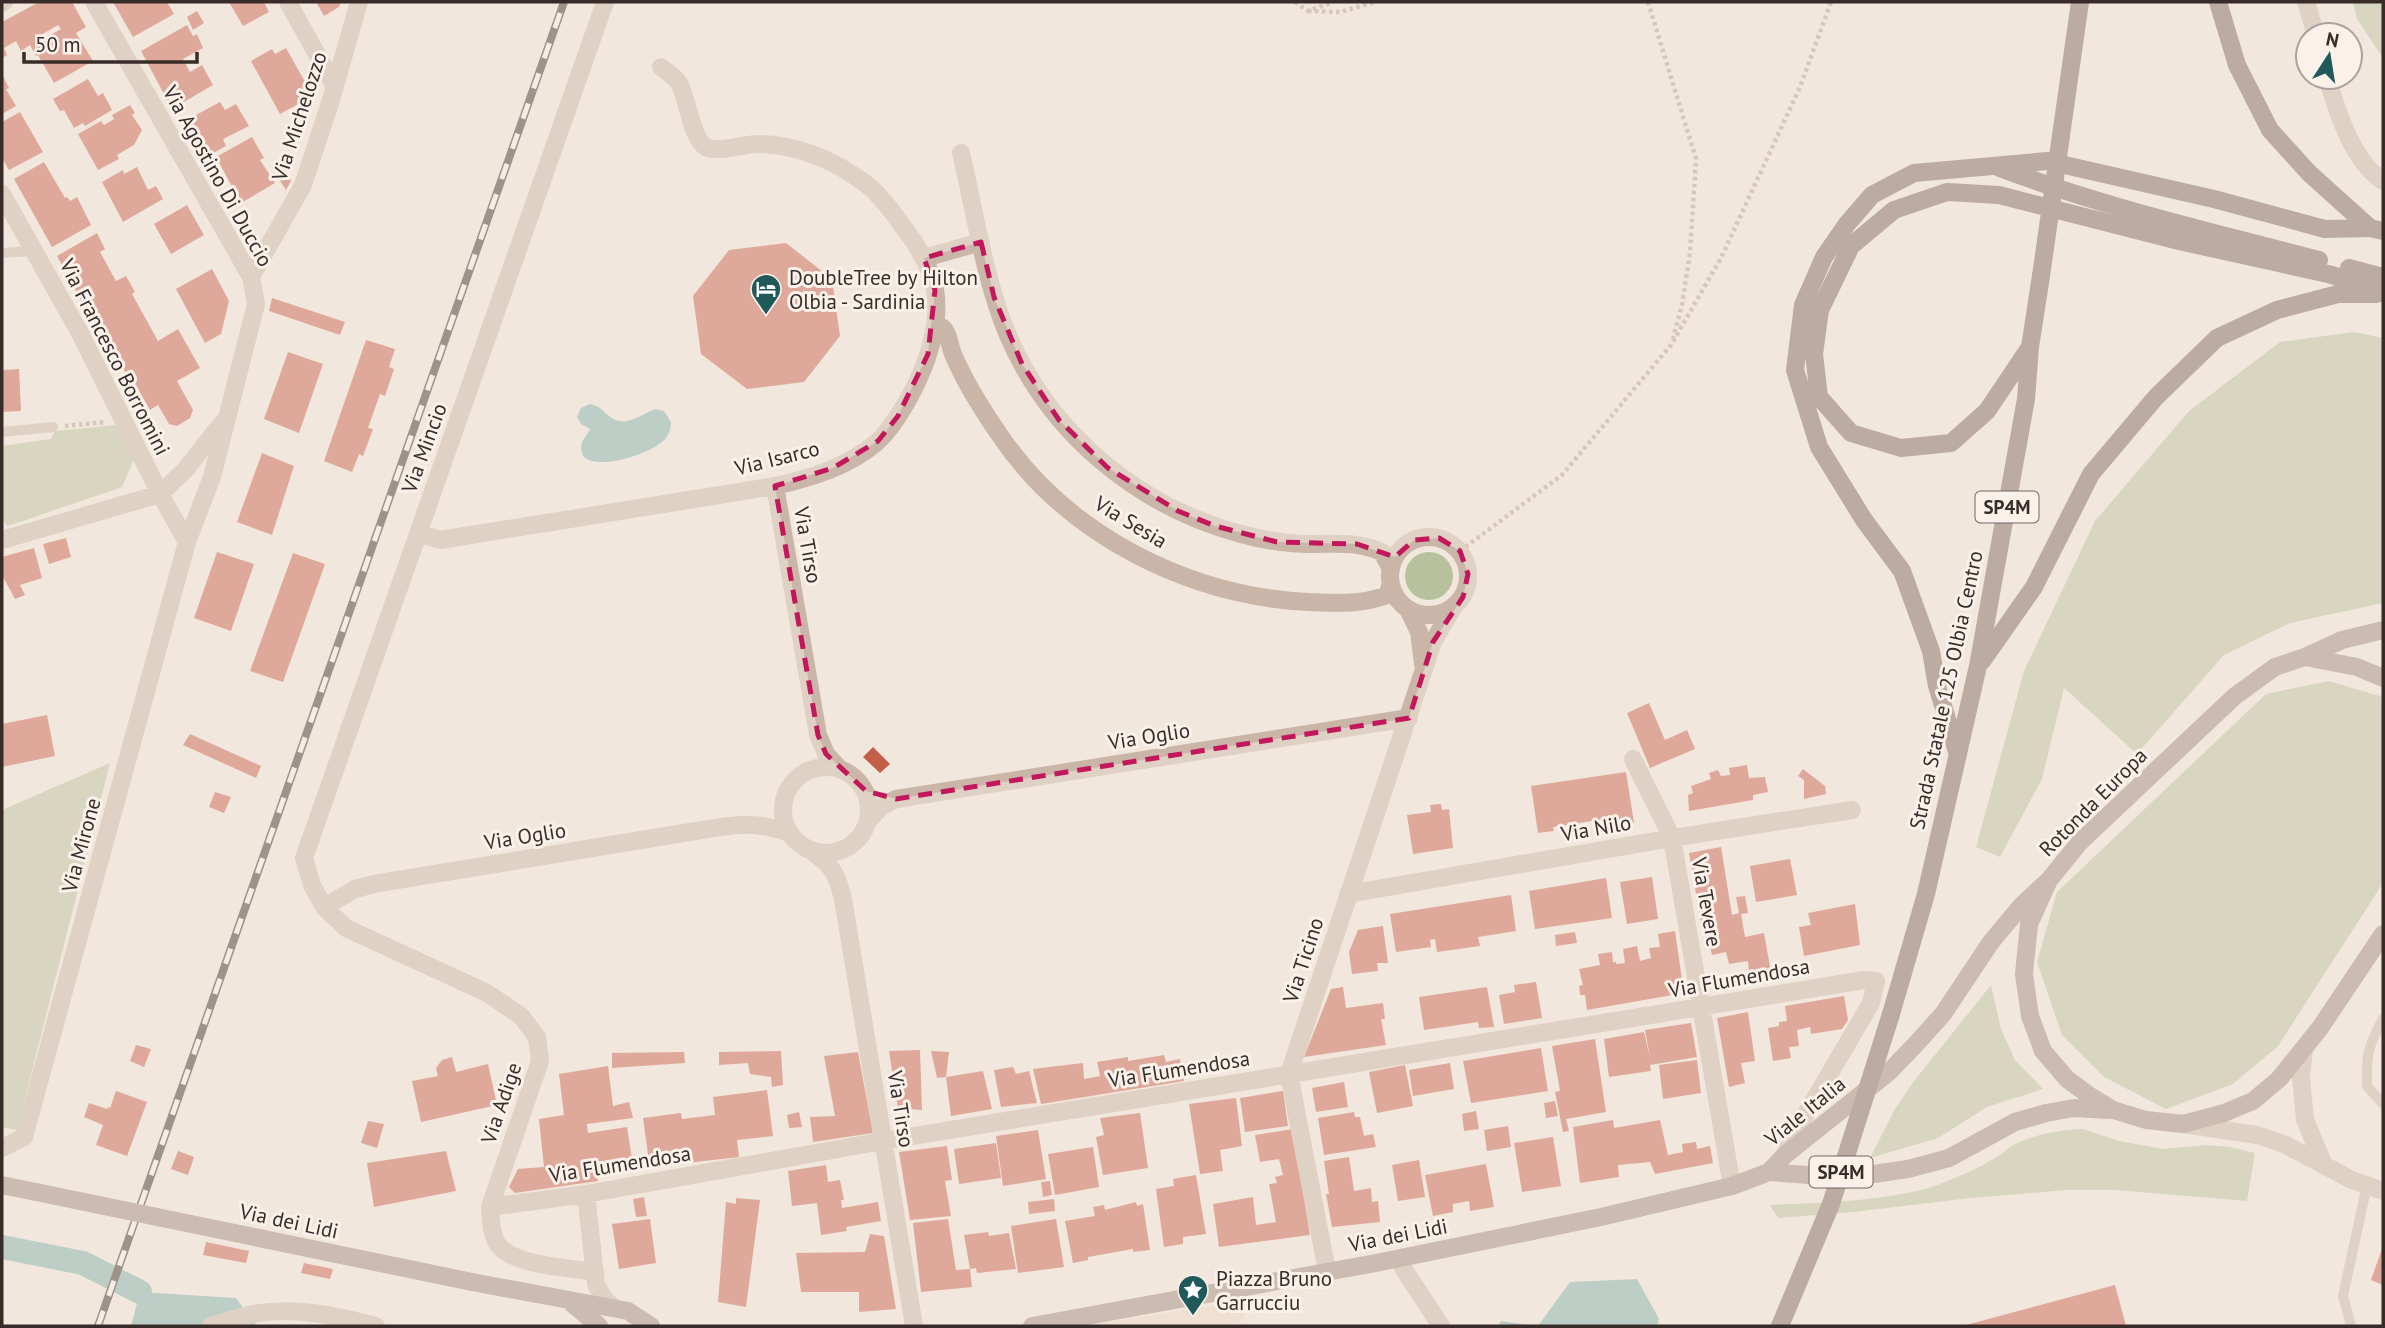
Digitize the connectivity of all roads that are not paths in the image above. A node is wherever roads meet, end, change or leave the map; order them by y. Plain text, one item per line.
1 (94, 2) edge
2 (288, 2) edge
3 (359, 2) edge
4 (605, 2) edge
5 (2080, 2) edge
6 (2218, 2) edge
7 (2306, 2) edge
8 (2312, 21) edge
9 (661, 67) dead end
10 (335, 88) junction
11 (2331, 91) edge
12 (961, 153) dead end
13 (1992, 165) junction
14 (2383, 181) edge
15 (2, 194) edge
16 (2377, 230) edge
17 (981, 242) junction
18 (33, 250) junction
19 (2, 253) edge
20 (924, 258) junction
21 (251, 277) junction
22 (2383, 277) edge
23 (2383, 292) edge
24 (935, 324) junction
25 (2030, 347) junction
26 (226, 418) junction
27 (53, 427) road end
28 (2, 432) edge
29 (775, 486) junction
30 (160, 494) junction
31 (418, 533) junction
32 (2, 539) edge
33 (187, 542) junction
34 (1391, 577) junction
35 (1454, 606) junction
36 (1408, 609) junction
37 (2383, 629) edge
38 (2305, 657) junction
39 (1978, 666) junction
40 (1423, 671) junction
41 (2383, 678) edge
42 (1409, 718) junction
43 (818, 735) junction
44 (1958, 755) junction
45 (1633, 759) dead end
46 (839, 768) junction
47 (809, 770) junction
48 (866, 791) junction
49 (896, 799) junction
50 (784, 801) junction
51 (1852, 810) dead end
52 (868, 821) junction
53 (738, 824) junction
54 (790, 832) junction
55 (1672, 838) junction
56 (851, 845) junction
57 (810, 850) junction
58 (2049, 880) junction
59 (1348, 894) junction
60 (843, 899) junction
61 (324, 907) junction
62 (2381, 942) edge
63 (1702, 1008) junction
64 (2383, 1019) edge
65 (2304, 1050) junction
66 (1289, 1074) junction
67 (2383, 1104) edge
68 (2113, 1110) junction
69 (2183, 1124) junction
70 (883, 1141) junction
71 (2, 1148) edge
72 (1785, 1155) junction
73 (2325, 1165) junction
74 (1769, 1172) junction
75 (2, 1185) edge
76 (1732, 1186) junction
77 (2379, 1189) edge
78 (586, 1194) junction
79 (490, 1207) junction
80 (1404, 1257) junction
81 (1327, 1271) junction
82 (595, 1272) junction
83 (568, 1300) junction
84 (614, 1308) junction
85 (211, 1326) edge
86 (376, 1326) edge
87 (599, 1326) edge
88 (651, 1326) edge
89 (914, 1326) edge
90 (1032, 1326) edge
91 (1441, 1326) edge
92 (1780, 1326) edge
93 (2351, 1326) edge

1 - 21 street, Via Agostino Di Duccio
2 - 10 street
3 - 10 street, Via Michelozzo
4 - 31 street, Via Mincio
5 - 25 main road, Strada Statale 125 Olbia Centro / SP4M, bridge
6 - 16 main road
7 - 8 street
9 - 20 street, Via Isarco
10 - 21 street, Via Michelozzo
11 - 14 street
12 - 17 street, Via Sesia
13 - 16 main road
13 - 22 main road
13 - 44 main road
15 - 18 street, Via Francesco Borromini
17 - 20 street
17 - 34 street, Via Sesia
18 - 19 lane
18 - 30 street, Via Francesco Borromini
20 - 24 street, Via Isarco
21 - 26 street, Via Agostino Di Duccio
23 - 25 main road
23 - 39 main road
24 - 29 street, Via Isarco
24 - 34 street, Via Sesia
25 - 39 main road, Strada Statale 125 Olbia Centro / SP4M
26 - 30 street
26 - 33 street, Via Agostino Di Duccio
27 - 28 lane
29 - 31 street, Via Isarco
29 - 43 street, Via Tirso
30 - 32 street
30 - 33 street, Via Francesco Borromini
31 - 61 street, Via Mincio
33 - 71 street, Via Mirone
34 - 35 street
34 - 36 street
35 - 36 street
35 - 40 street, Via Ticino
36 - 40 street
37 - 38 main road
38 - 41 main road
38 - 58 main road, Rotonda Europa
39 - 44 main road, Strada Statale 125 Olbia Centro / SP4M
40 - 42 street, Via Ticino
42 - 49 street, Via Oglio
42 - 59 street, Via Ticino
43 - 46 street
43 - 47 street
44 - 92 main road, Strada Statale 125 Olbia Centro / SP4M, bridge
45 - 55 street, Via Tevere
46 - 47 street
46 - 48 street
47 - 50 street
48 - 49 street
48 - 52 street
49 - 52 street
50 - 53 street
50 - 54 street
51 - 55 street, Via Nilo
52 - 56 street
53 - 54 street
53 - 61 street, Via Oglio
54 - 57 street
55 - 59 street, Via Nilo
55 - 63 street, Via Tevere
56 - 57 street
56 - 60 street
57 - 60 street
58 - 68 main road, Rotonda Europa
58 - 72 main road, Viale Italia
59 - 66 street, Via Ticino
60 - 70 street, Via Tirso
61 - 79 street, Via Adige
62 - 65 main road, Rotonda Europa
63 - 66 street, Via Flumendosa
63 - 72 street, Via Flumendosa
63 - 76 street, Via Tevere
64 - 67 lane
65 - 69 main road, Rotonda Europa
65 - 73 street
66 - 70 street, Via Flumendosa
66 - 81 street, Via Ticino
68 - 69 main road, Rotonda Europa
68 - 74 main road, Viale Italia
69 - 73 street
70 - 78 street, Via Flumendosa
70 - 89 street, Via Tirso
72 - 74 main road, Viale Italia
73 - 77 street
74 - 76 main road, Via dei Lidi
75 - 83 main road, Via dei Lidi, bridge
76 - 80 main road, Via dei Lidi
77 - 93 lane
78 - 79 street, Via Flumendosa
78 - 82 street
79 - 82 street, Via Adige
80 - 81 main road, Via dei Lidi
80 - 91 street
81 - 90 main road, Via dei Lidi
82 - 84 street
83 - 84 main road, Via dei Lidi
83 - 87 main road, Via dei Lidi
84 - 88 main road, Via dei Lidi
85 - 86 street

